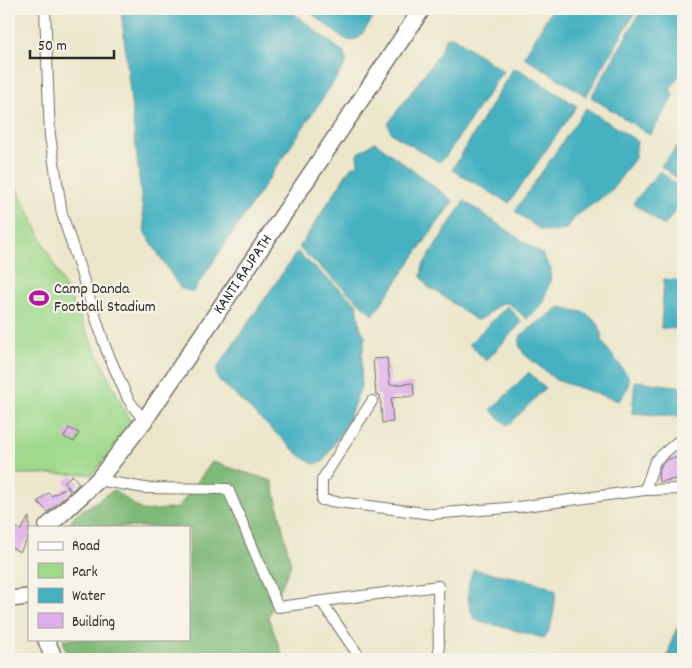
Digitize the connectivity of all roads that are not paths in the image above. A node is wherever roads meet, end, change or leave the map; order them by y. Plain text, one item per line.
1 (45, 9) edge
2 (422, 9) edge
3 (372, 401) dead end
4 (144, 422) junction
5 (683, 437) edge
6 (98, 480) junction
7 (683, 489) edge
8 (645, 490) junction
9 (48, 526) edge
10 (28, 598) edge
11 (9, 599) edge
12 (321, 601) junction
13 (46, 640) edge
14 (54, 659) edge
15 (361, 659) edge
16 (439, 659) edge

1 - 4 street
2 - 4 main road, KANTI RAJPATH
3 - 8 street
4 - 6 main road, KANTI RAJPATH
5 - 8 street
6 - 9 main road, KANTI RAJPATH
6 - 12 street
7 - 8 street
10 - 11 main road
12 - 15 street
12 - 16 street
13 - 14 main road

